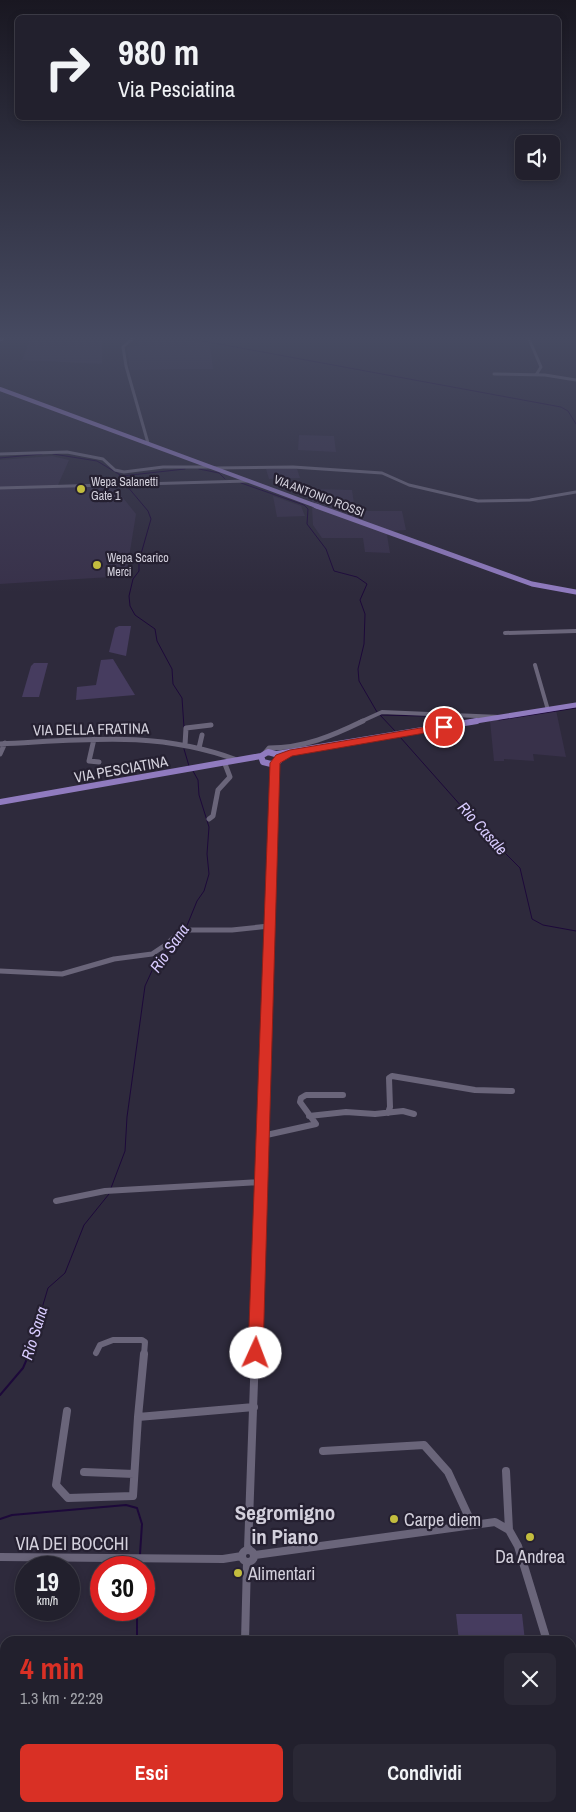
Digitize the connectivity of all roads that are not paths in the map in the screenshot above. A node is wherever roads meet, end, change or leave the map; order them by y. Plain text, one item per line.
1 (95, 424) edge
2 (143, 424) edge
3 (148, 443) junction
4 (0, 454) edge
5 (213, 468) junction
6 (229, 476) junction
7 (236, 479) junction
8 (220, 482) junction
9 (0, 488) edge
10 (576, 492) edge
11 (576, 592) edge
12 (576, 631) edge
13 (505, 634) dead end
14 (535, 665) dead end
15 (576, 705) edge
16 (548, 710) junction
17 (501, 718) junction
18 (212, 725) dead end
19 (202, 735) dead end
20 (94, 739) junction
21 (2, 743) edge
22 (183, 744) junction
23 (199, 748) junction
24 (0, 754) edge
25 (271, 757) junction
26 (99, 762) dead end
27 (239, 762) junction
28 (226, 764) junction
29 (0, 802) edge
30 (209, 819) dead end
31 (270, 926) junction
32 (0, 971) edge
33 (512, 1091) dead end
34 (343, 1096) dead end
35 (388, 1113) junction
36 (414, 1114) dead end
37 (309, 1116) junction
38 (262, 1136) junction
39 (261, 1182) junction
40 (56, 1201) dead end
41 (96, 1352) dead end
42 (254, 1407) junction
43 (67, 1411) dead end
44 (138, 1417) junction
45 (323, 1451) dead end
46 (506, 1471) dead end
47 (84, 1472) dead end
48 (134, 1474) junction
49 (472, 1524) junction
50 (509, 1530) junction
51 (248, 1549) junction
52 (255, 1556) junction
53 (0, 1557) edge
54 (245, 1559) junction
55 (245, 1636) edge
56 (545, 1636) edge

1 - 3 main road, VIA ANTONIO ROSSI
2 - 3 street
3 - 5 main road, VIA ANTONIO ROSSI
4 - 5 street
5 - 6 main road, VIA ANTONIO ROSSI
5 - 10 street
6 - 7 main road, VIA ANTONIO ROSSI
6 - 8 street
7 - 8 street
7 - 11 main road, VIA ANTONIO ROSSI
8 - 9 street
12 - 13 street
14 - 16 street
15 - 16 main road
16 - 17 main road
17 - 25 main road
17 - 25 street
18 - 22 street
19 - 23 street
20 - 21 street, VIA DELLA FRATINA
20 - 22 street, VIA DELLA FRATINA
20 - 26 street
21 - 24 street
22 - 23 street, VIA DELLA FRATINA
23 - 27 street, VIA DELLA FRATINA
25 - 27 main road, VIA PESCIATINA
25 - 31 street
27 - 28 main road, VIA PESCIATINA
28 - 29 main road, VIA PESCIATINA
28 - 30 street
31 - 32 street
31 - 38 street
33 - 35 street
34 - 37 street
35 - 36 street
35 - 37 street
37 - 38 street
38 - 39 street
39 - 40 street
39 - 42 street
41 - 44 street
42 - 44 street
42 - 51 street
43 - 48 street
44 - 48 street
45 - 49 street
46 - 50 street
47 - 48 street
49 - 50 street
49 - 52 street
50 - 56 street
51 - 52 street
51 - 54 street
52 - 54 street
53 - 54 street, VIA DEI BOCCHI
54 - 55 street

